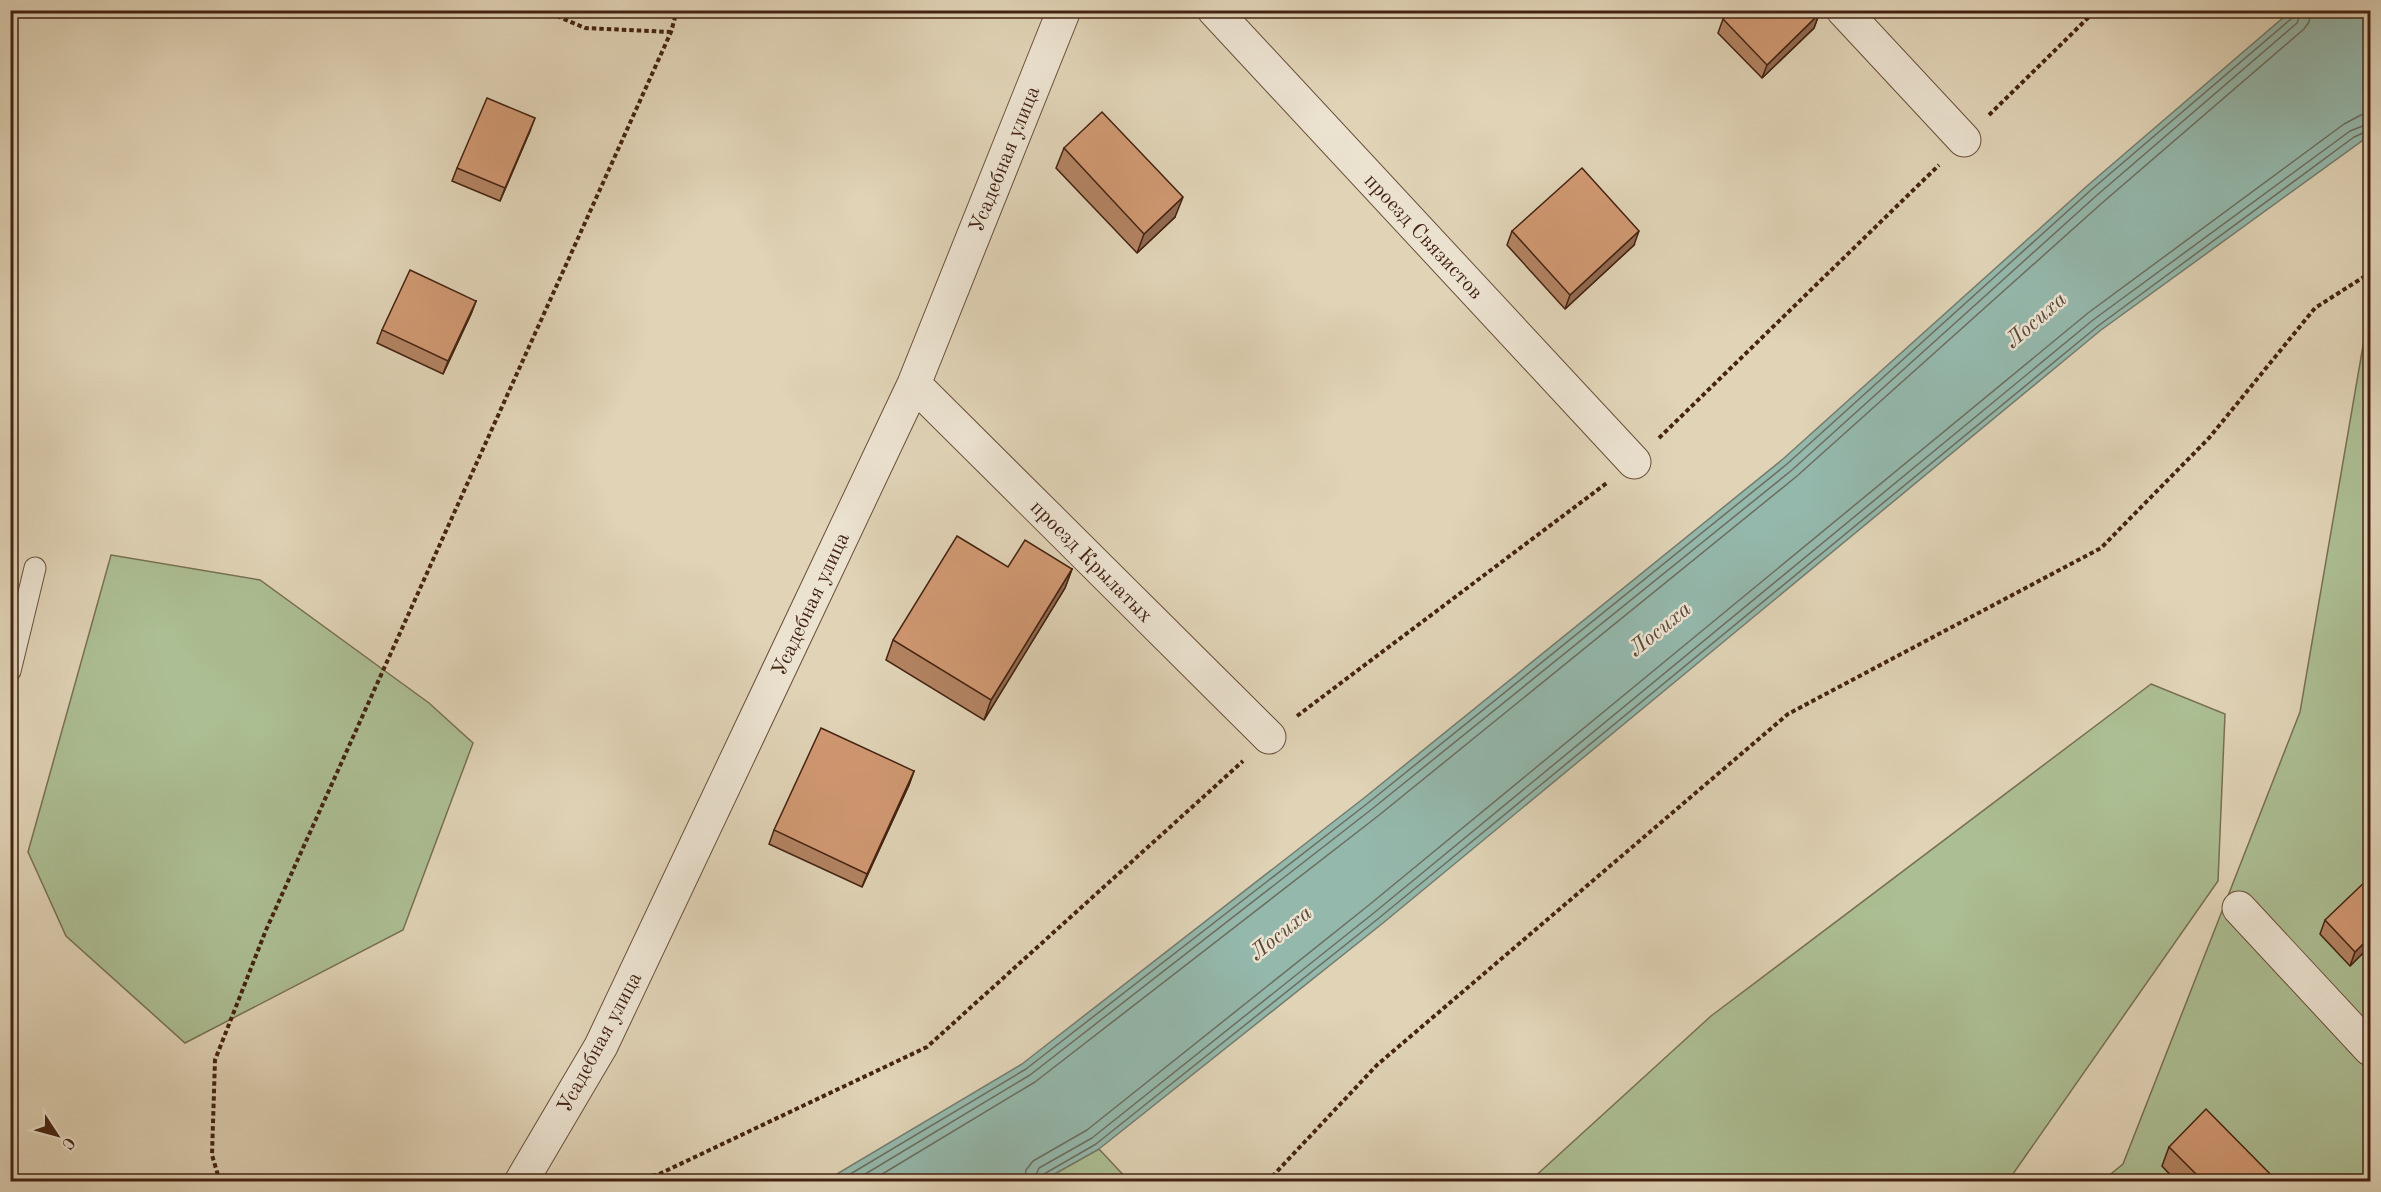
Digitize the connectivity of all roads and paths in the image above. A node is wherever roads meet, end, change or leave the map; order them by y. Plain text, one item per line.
1 (543, 10) edge
2 (677, 10) edge
3 (1064, 10) edge
4 (1214, 10) edge
5 (1843, 10) edge
6 (2096, 10) edge
7 (671, 32) junction
8 (1964, 140) junction
9 (2370, 273) edge
10 (914, 384) junction
11 (1634, 462) junction
12 (35, 568) dead end
13 (10, 671) edge
14 (1269, 737) junction
15 (2239, 908) dead end
16 (2370, 1049) edge
17 (220, 1182) edge
18 (521, 1182) edge
19 (615, 1182) edge
20 (1267, 1182) edge

1 - 7 path
2 - 7 path
3 - 10 street, Усадебная улица
4 - 11 street, проезд Связистов
5 - 8 street
6 - 8 path
7 - 17 path
8 - 11 path
9 - 20 path
10 - 14 street, проезд Крылатых
10 - 18 street, Усадебная улица
11 - 14 path
12 - 13 lane
14 - 19 path
15 - 16 street

